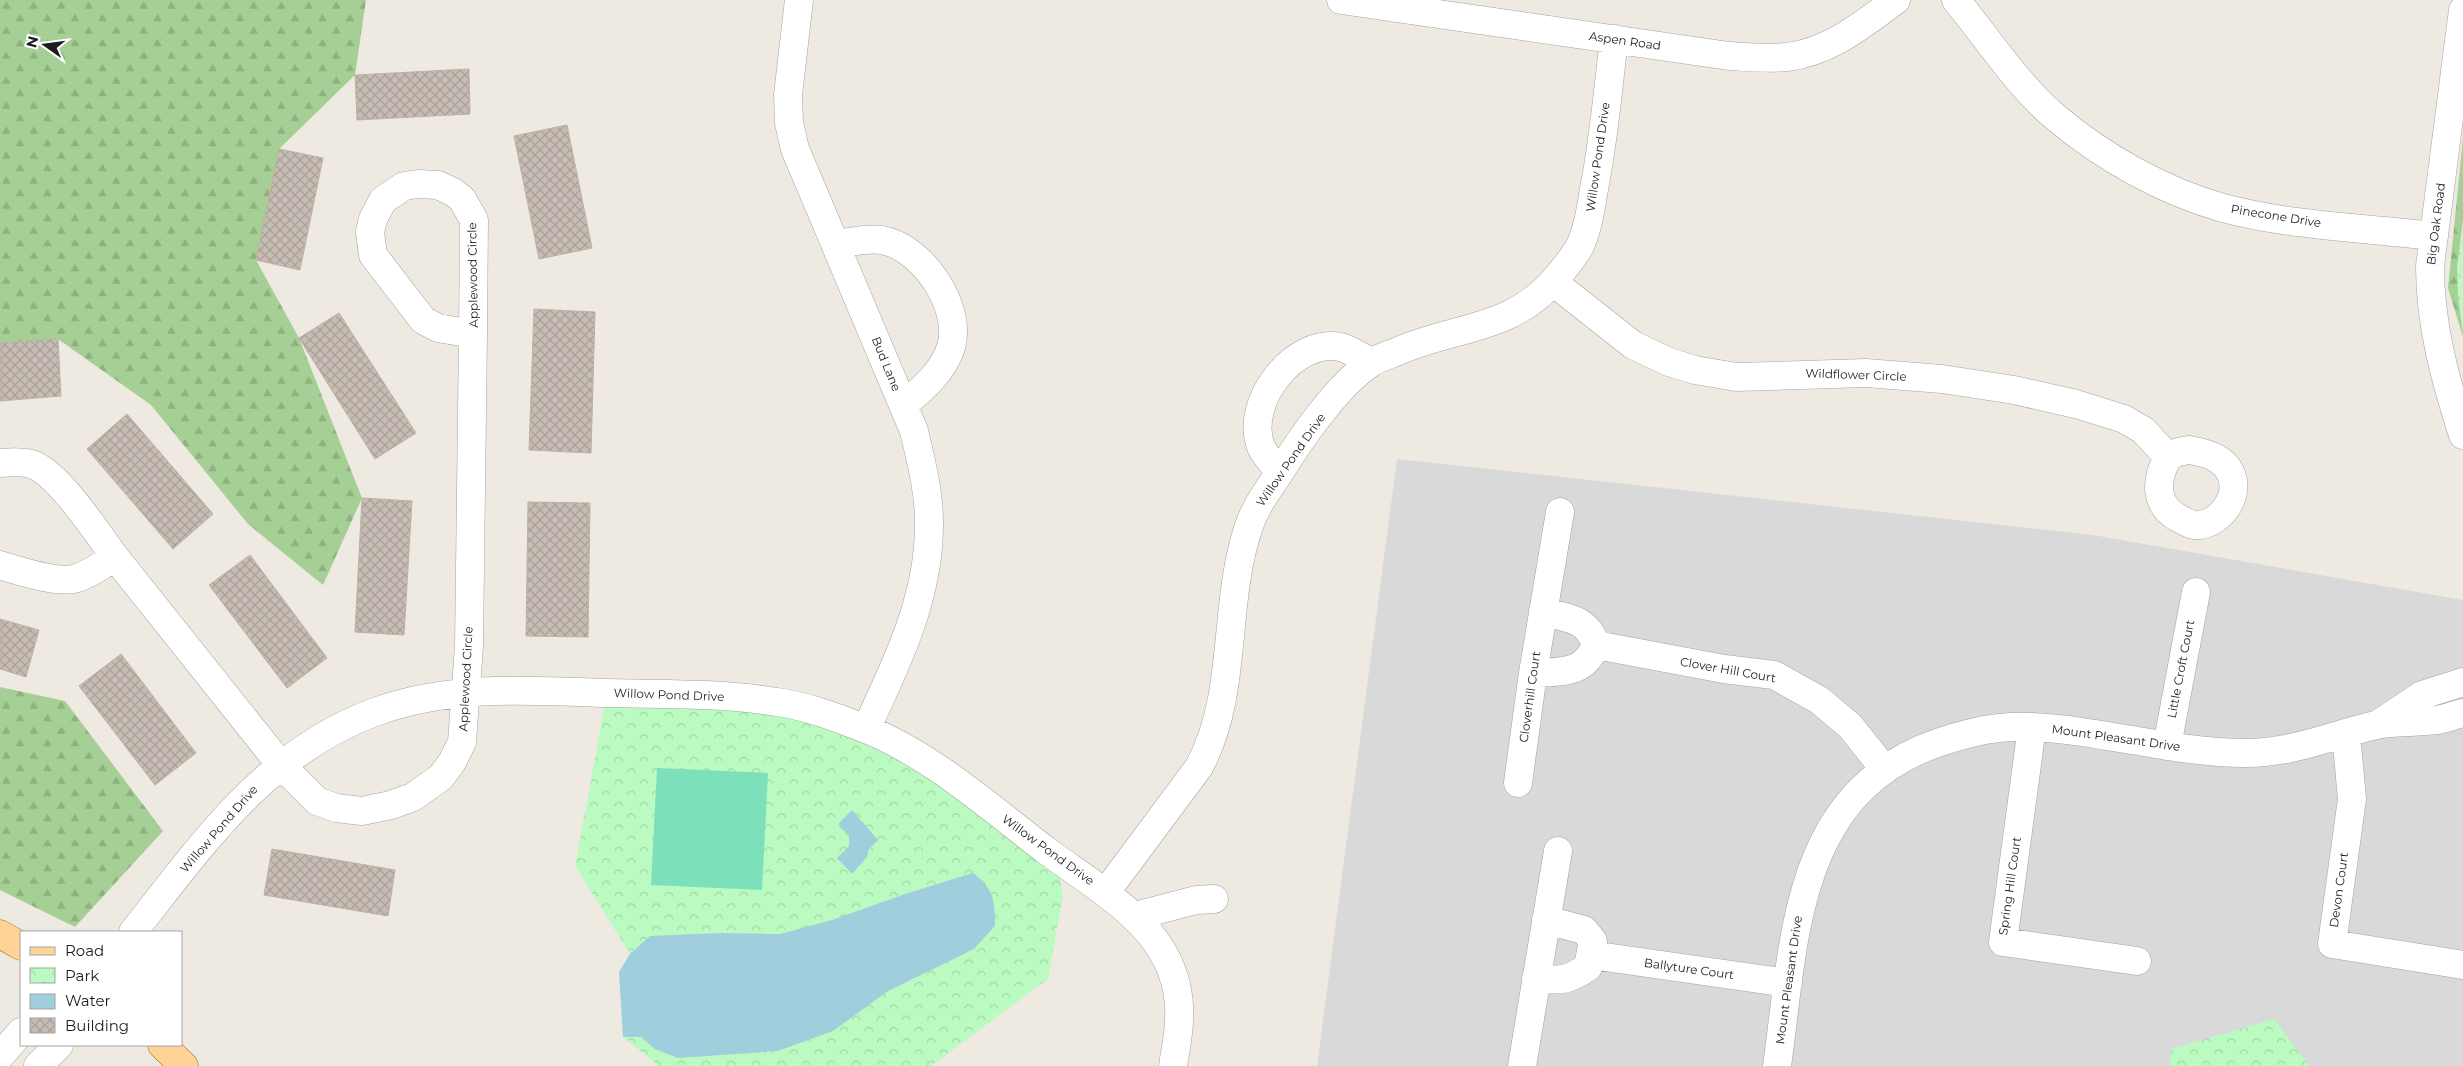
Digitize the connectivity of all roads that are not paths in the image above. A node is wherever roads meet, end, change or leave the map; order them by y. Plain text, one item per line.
1 (799, 0) edge
2 (1341, 0) edge
3 (1896, 0) edge
4 (1956, 0) edge
5 (2463, 10) edge
6 (1614, 39) junction
7 (2434, 236) junction
8 (836, 244) junction
9 (1553, 282) junction
10 (473, 334) junction
11 (1371, 362) junction
12 (903, 405) junction
13 (2463, 435) edge
14 (2168, 457) dead end
15 (0, 463) edge
16 (1280, 472) junction
17 (1560, 512) dead end
18 (115, 557) junction
19 (0, 565) edge
20 (2196, 592) dead end
21 (1543, 612) junction
22 (1596, 645) junction
23 (1533, 673) junction
24 (2463, 682) edge
25 (467, 692) junction
26 (2463, 713) edge
27 (2379, 724) junction
28 (2032, 727) junction
29 (866, 729) junction
30 (2346, 733) junction
31 (2167, 746) junction
32 (280, 764) junction
33 (1885, 770) junction
34 (1518, 783) dead end
35 (1558, 851) dead end
36 (1106, 892) junction
37 (1214, 899) dead end
38 (1135, 916) junction
39 (1546, 920) junction
40 (134, 931) edge
41 (0, 934) edge
42 (20, 945) edge
43 (1591, 956) junction
44 (2137, 961) dead end
45 (2463, 965) edge
46 (1536, 978) junction
47 (1788, 984) junction
48 (20, 1033) edge
49 (58, 1046) edge
50 (163, 1046) edge
51 (0, 1056) edge
52 (38, 1066) edge
53 (184, 1066) edge
54 (1173, 1066) edge
55 (1522, 1066) edge
56 (1777, 1066) edge

1 - 8 street, Bud Lane
2 - 6 street, Aspen Road
3 - 6 street, Aspen Road
4 - 7 street, Pinecone Drive
5 - 7 street, Big Oak Road
6 - 9 street, Willow Pond Drive
7 - 13 street, Big Oak Road
8 - 12 street, Bud Lane
8 - 12 street
9 - 11 street, Willow Pond Drive
9 - 14 street, Wildflower Circle
10 - 10 street, Applewood Circle
10 - 25 street, Applewood Circle
11 - 16 street, Willow Pond Drive
11 - 16 street
12 - 29 street, Bud Lane
15 - 18 street, Applewood Circle
16 - 36 street, Willow Pond Drive
17 - 21 street
18 - 19 street
18 - 32 street, Applewood Circle
20 - 31 street, Little Croft Court
21 - 22 street
21 - 23 street, Cloverhill Court
22 - 23 street
22 - 33 street, Clover Hill Court
23 - 34 street, Cloverhill Court
24 - 27 street, Mount Pleasant Drive
25 - 29 street, Willow Pond Drive
25 - 32 street, Willow Pond Drive
25 - 32 street, Applewood Circle
26 - 27 street, Mount Pleasant Drive
27 - 30 street, Mount Pleasant Drive
28 - 31 street, Mount Pleasant Drive
28 - 33 street, Mount Pleasant Drive
28 - 44 street, Spring Hill Court
29 - 36 street, Willow Pond Drive
30 - 31 street, Mount Pleasant Drive
30 - 45 street, Devon Court
32 - 40 street, Willow Pond Drive
33 - 47 street, Mount Pleasant Drive
35 - 39 street
36 - 38 street
37 - 38 street
38 - 54 street
39 - 43 street
39 - 46 street
41 - 42 main road
43 - 46 street
43 - 47 street, Ballyture Court
46 - 55 street
47 - 56 street, Mount Pleasant Drive
48 - 51 street
49 - 52 street
50 - 53 main road

